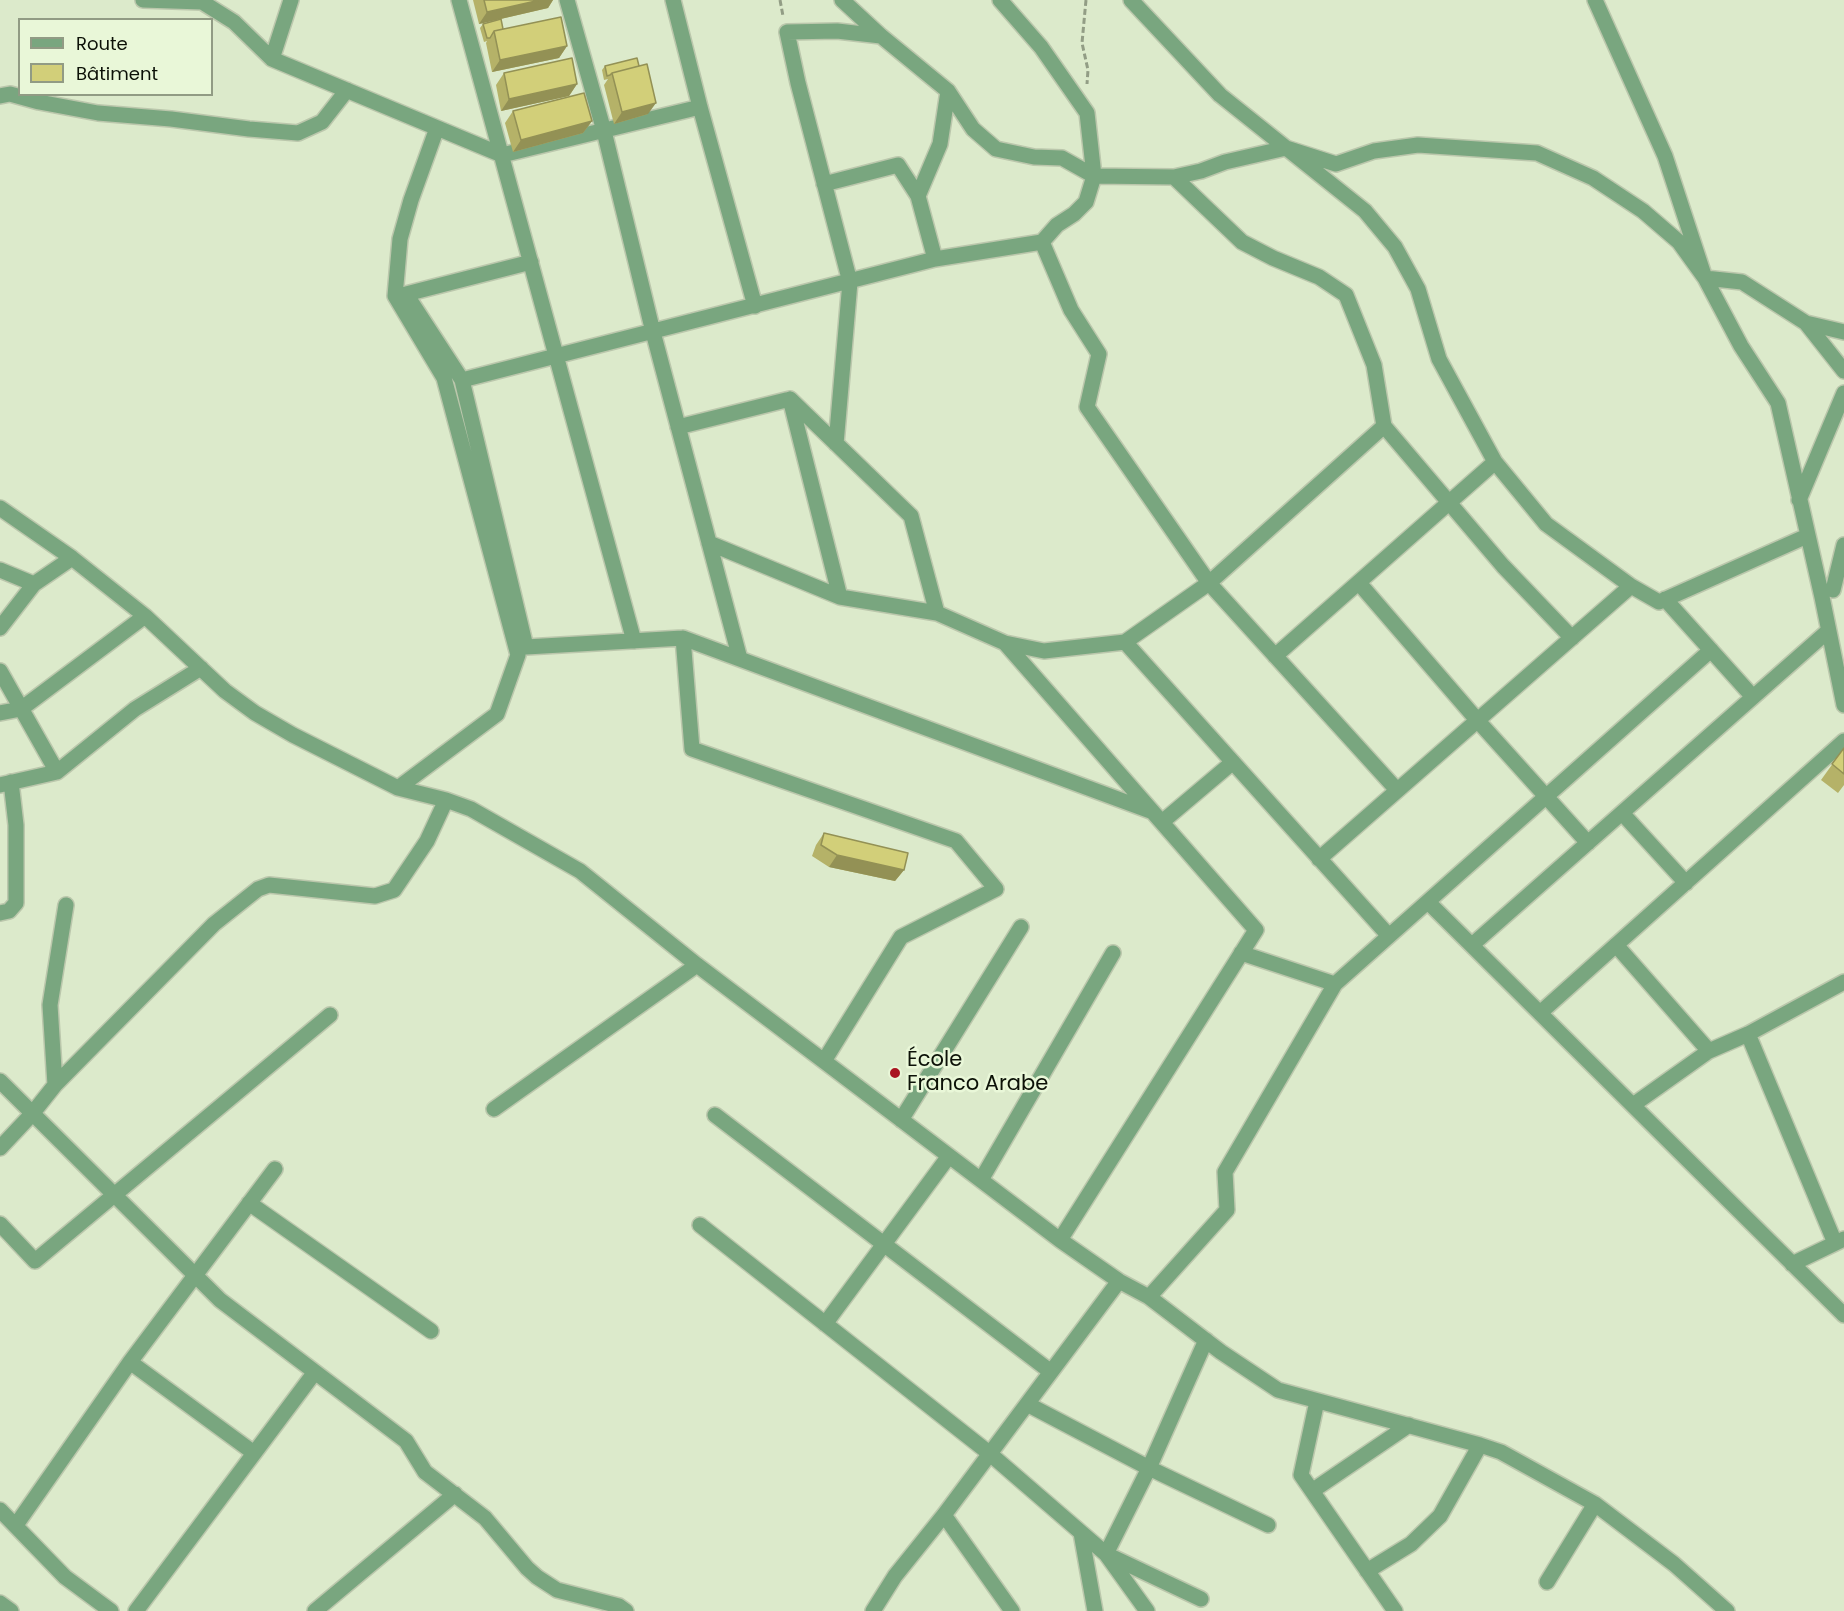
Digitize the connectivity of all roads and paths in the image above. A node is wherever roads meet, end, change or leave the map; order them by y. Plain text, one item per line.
1 (143, 0) edge
2 (291, 0) edge
3 (459, 0) edge
4 (567, 0) edge
5 (673, 0) edge
6 (842, 0) edge
7 (1000, 0) edge
8 (1086, 0) edge
9 (1131, 0) edge
10 (1597, 1) edge
11 (880, 36) junction
12 (272, 59) junction
13 (347, 90) junction
14 (948, 90) junction
15 (0, 96) edge
16 (700, 107) junction
17 (1087, 113) junction
18 (437, 128) junction
19 (604, 131) junction
20 (1287, 148) junction
21 (502, 155) junction
22 (1094, 176) junction
23 (1174, 177) junction
24 (824, 184) junction
25 (918, 196) junction
26 (1042, 242) junction
27 (934, 259) junction
28 (531, 262) junction
29 (1705, 278) junction
30 (850, 282) junction
31 (755, 306) junction
32 (1806, 323) junction
33 (653, 332) junction
34 (1844, 332) edge
35 (556, 356) junction
36 (1844, 371) edge
37 (462, 380) junction
38 (1844, 393) edge
39 (790, 399) junction
40 (1384, 426) junction
41 (678, 427) junction
42 (836, 444) junction
43 (1495, 462) junction
44 (1799, 500) junction
45 (1449, 503) junction
46 (0, 508) edge
47 (1807, 536) junction
48 (709, 543) junction
49 (1844, 545) edge
50 (72, 558) junction
51 (0, 570) edge
52 (1209, 583) junction
53 (1359, 583) junction
54 (34, 584) junction
55 (1631, 586) junction
56 (1833, 589) edge
57 (840, 597) junction
58 (1665, 599) junction
59 (937, 613) junction
60 (145, 616) junction
61 (0, 628) edge
62 (1828, 631) junction
63 (683, 638) junction
64 (1572, 638) junction
65 (634, 641) junction
66 (1125, 642) junction
67 (1005, 643) junction
68 (1711, 650) junction
69 (1275, 656) junction
70 (740, 659) junction
71 (201, 668) junction
72 (0, 671) edge
73 (1753, 697) junction
74 (1844, 705) edge
75 (21, 709) junction
76 (0, 713) edge
77 (1478, 721) junction
78 (1844, 741) edge
79 (1233, 762) junction
80 (57, 772) junction
81 (5, 784) edge
82 (398, 788) junction
83 (1397, 790) junction
84 (1546, 797) junction
85 (446, 800) junction
86 (1622, 813) junction
87 (1157, 817) junction
88 (1588, 843) junction
89 (1319, 859) junction
90 (1686, 883) junction
91 (1428, 902) junction
92 (66, 905) dead end
93 (0, 913) edge
94 (1021, 927) dead end
95 (1389, 936) junction
96 (1472, 945) junction
97 (1616, 945) junction
98 (1113, 953) dead end
99 (1241, 953) junction
100 (697, 965) junction
101 (1844, 982) edge
102 (1335, 984) junction
103 (1540, 1013) junction
104 (330, 1015) dead end
105 (1748, 1034) junction
106 (1709, 1051) junction
107 (824, 1061) junction
108 (0, 1081) edge
109 (55, 1085) junction
110 (1632, 1105) junction
111 (495, 1109) dead end
112 (32, 1114) junction
113 (715, 1115) dead end
114 (901, 1120) junction
115 (0, 1148) edge
116 (949, 1156) junction
117 (275, 1168) dead end
118 (981, 1180) junction
119 (114, 1195) junction
120 (249, 1203) junction
121 (0, 1224) edge
122 (700, 1225) dead end
123 (1060, 1240) junction
124 (1840, 1241) edge
125 (884, 1244) junction
126 (1792, 1264) junction
127 (195, 1275) junction
128 (1119, 1281) junction
129 (1149, 1297) junction
130 (1844, 1315) edge
131 (825, 1324) junction
132 (431, 1331) dead end
133 (1206, 1340) junction
134 (130, 1362) junction
135 (315, 1372) junction
136 (1051, 1372) junction
137 (1317, 1401) junction
138 (1027, 1404) junction
139 (1409, 1425) junction
140 (1480, 1445) junction
141 (254, 1453) junction
142 (988, 1453) junction
143 (1149, 1468) junction
144 (1312, 1491) junction
145 (454, 1494) junction
146 (1595, 1504) junction
147 (0, 1510) edge
148 (944, 1515) junction
149 (16, 1525) junction
150 (1268, 1525) dead end
151 (1081, 1533) junction
152 (1106, 1554) junction
153 (1367, 1571) junction
154 (1547, 1582) dead end
155 (1201, 1599) dead end
156 (0, 1603) edge
157 (11, 1611) edge
158 (111, 1611) edge
159 (136, 1611) edge
160 (315, 1611) edge
161 (626, 1611) edge
162 (873, 1611) edge
163 (1012, 1611) edge
164 (1095, 1611) edge
165 (1147, 1611) edge
166 (1395, 1611) edge
167 (1727, 1611) edge

1 - 12 street
2 - 12 street
3 - 21 street
4 - 19 street
5 - 16 street
6 - 11 street
7 - 17 street
8 - 17 path
9 - 20 street
10 - 29 street
11 - 14 street
11 - 24 street
12 - 13 street
13 - 15 street
13 - 18 street
14 - 22 street
14 - 25 street
16 - 19 street
16 - 31 street
17 - 22 street
18 - 21 street
18 - 82 street
19 - 21 street
19 - 33 street
20 - 23 street
20 - 29 street
20 - 43 street
21 - 28 street
22 - 23 street
22 - 26 street
23 - 40 street
24 - 25 street
24 - 30 street
25 - 27 street
26 - 27 street
26 - 52 street
27 - 30 street
28 - 35 street
28 - 37 street
29 - 32 street
29 - 44 street
30 - 31 street
30 - 42 street
31 - 33 street
32 - 34 street
32 - 36 street
33 - 35 street
33 - 41 street
35 - 37 street
35 - 65 street
37 - 65 street
38 - 44 street
39 - 41 street
39 - 42 street
39 - 57 street
40 - 45 street
40 - 52 street
41 - 48 street
42 - 59 street
43 - 45 street
43 - 55 street
44 - 47 street
45 - 53 street
45 - 64 street
46 - 50 street
47 - 56 street
47 - 58 street
48 - 57 street
48 - 70 street
49 - 56 street
50 - 54 street
50 - 60 street
51 - 54 street
52 - 66 street
52 - 69 street
53 - 69 street
53 - 77 street
54 - 61 street
55 - 58 street
55 - 64 street
56 - 62 street
57 - 59 street
58 - 68 street
59 - 67 street
60 - 71 street
60 - 75 street
62 - 73 street
62 - 74 street
63 - 65 street
63 - 70 street
63 - 107 street
64 - 77 street
66 - 67 street
66 - 79 street
67 - 87 street
68 - 73 street
68 - 84 street
69 - 83 street
70 - 87 street
71 - 80 street
71 - 82 street
72 - 75 street
73 - 86 street
75 - 76 street
75 - 80 street
77 - 83 street
77 - 84 street
78 - 90 street
79 - 87 street
79 - 89 street
80 - 81 street
81 - 93 street
82 - 85 street
83 - 89 street
84 - 88 street
84 - 91 street
85 - 100 street
85 - 109 street
86 - 88 street
86 - 90 street
87 - 99 street
88 - 96 street
89 - 95 street
90 - 97 street
91 - 95 street
91 - 96 street
92 - 109 street
94 - 114 street
95 - 102 street
96 - 103 street
97 - 103 street
97 - 106 street
98 - 118 street
99 - 102 street
99 - 123 street
100 - 107 street
100 - 111 street
101 - 105 street
102 - 129 street
103 - 110 street
104 - 119 street
105 - 106 street
105 - 124 street
106 - 110 street
107 - 114 street
108 - 112 street
109 - 112 street
110 - 126 street
112 - 115 street
112 - 119 street
113 - 125 street
114 - 116 street
116 - 118 street
116 - 125 street
117 - 120 street
118 - 123 street
119 - 121 street
119 - 127 street
120 - 127 street
120 - 132 street
122 - 131 street
123 - 128 street
124 - 126 street
125 - 131 street
125 - 136 street
126 - 130 street
127 - 134 street
127 - 135 street
128 - 129 street
128 - 136 street
129 - 133 street
131 - 142 street
133 - 137 street
133 - 143 street
134 - 141 street
134 - 149 street
135 - 141 street
135 - 145 street
136 - 138 street
137 - 139 street
137 - 144 street
138 - 142 street
138 - 143 street
139 - 140 street
139 - 144 street
140 - 146 street
140 - 153 street
141 - 159 street
142 - 148 street
142 - 151 street
143 - 150 street
143 - 152 street
144 - 153 street
145 - 160 street
145 - 161 street
146 - 154 street
146 - 167 street
147 - 149 street
148 - 162 street
148 - 163 street
149 - 158 street
151 - 152 street
151 - 164 street
152 - 155 street
152 - 165 street
153 - 166 street
156 - 157 street

